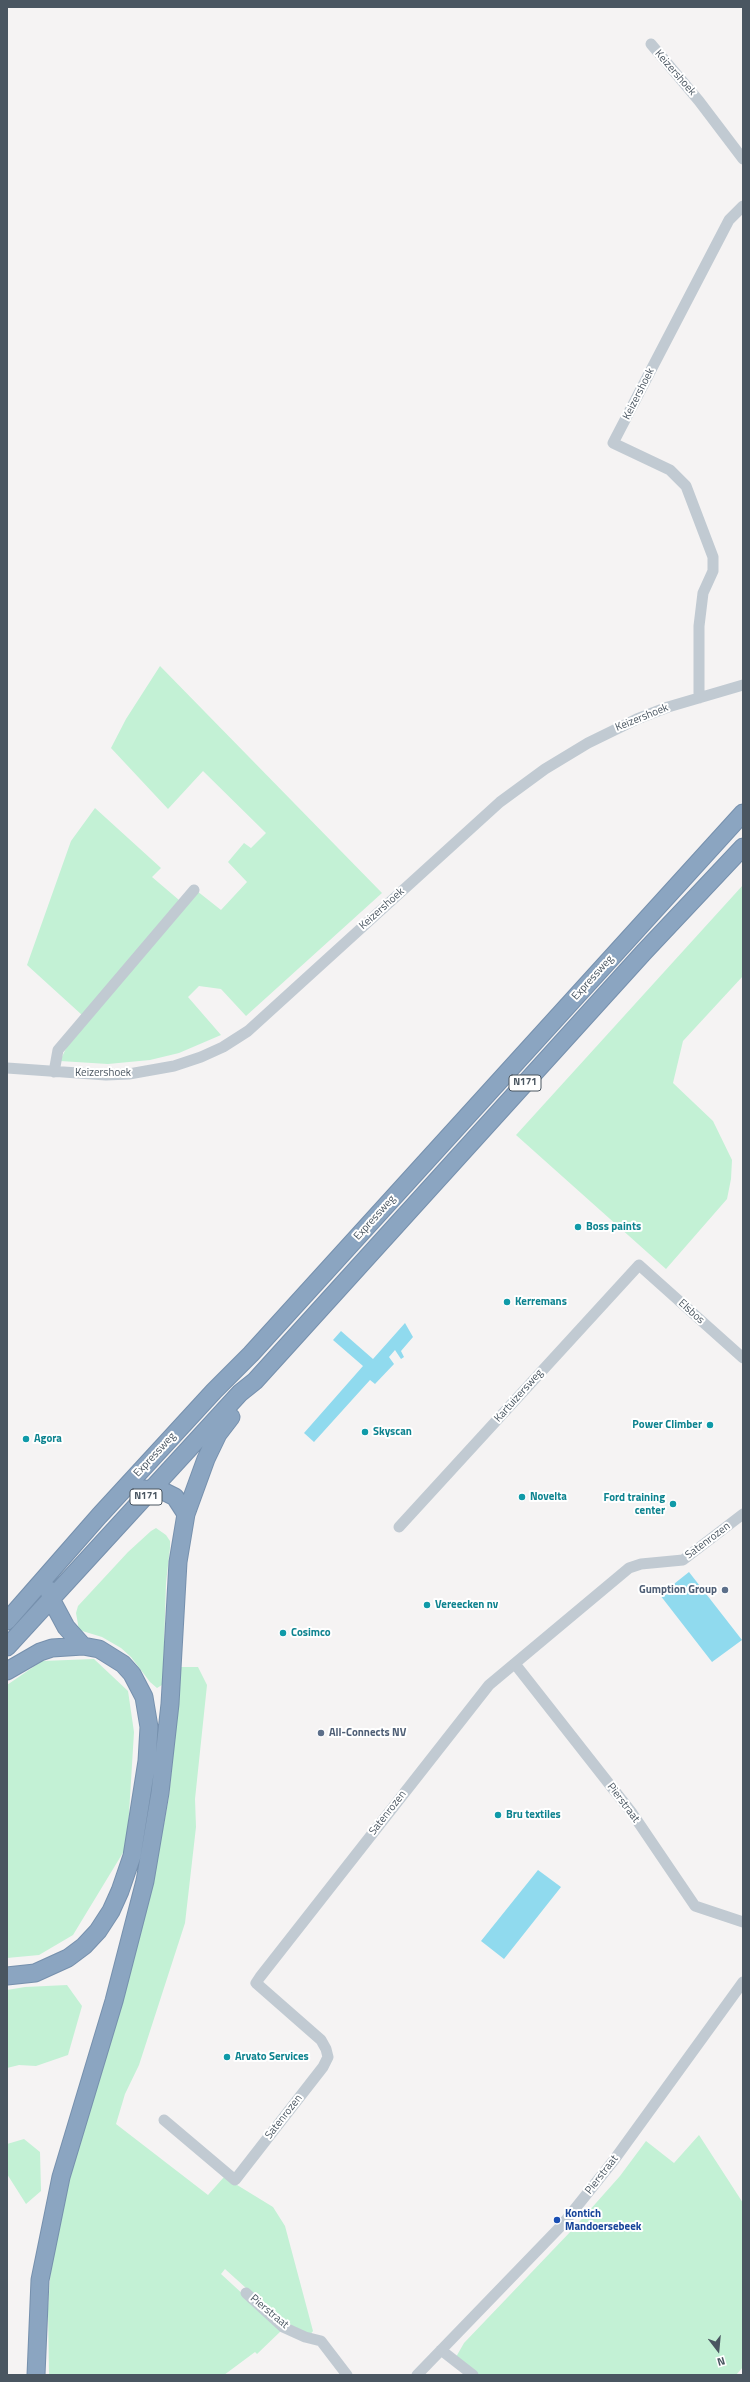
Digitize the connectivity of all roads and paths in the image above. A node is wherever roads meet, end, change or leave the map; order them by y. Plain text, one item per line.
1 (651, 44) dead end
2 (743, 159) edge
3 (743, 206) edge
4 (743, 685) edge
5 (699, 698) junction
6 (743, 814) edge
7 (743, 847) edge
8 (194, 890) dead end
9 (7, 1068) edge
10 (54, 1072) junction
11 (639, 1265) joint
12 (743, 1358) edge
13 (254, 1381) junction
14 (153, 1489) junction
15 (122, 1491) junction
16 (186, 1514) junction
17 (743, 1514) edge
18 (399, 1527) dead end
19 (47, 1576) junction
20 (51, 1600) junction
21 (7, 1621) edge
22 (83, 1646) junction
23 (7, 1647) edge
24 (515, 1664) junction
25 (7, 1670) edge
26 (743, 1922) edge
27 (7, 1976) edge
28 (743, 1982) edge
29 (164, 2120) dead end
30 (246, 2293) dead end
31 (441, 2350) junction
32 (345, 2374) edge
33 (36, 2375) edge
34 (417, 2375) edge
35 (473, 2375) edge

1 - 2 street, Keizershoek
3 - 5 street, Keizershoek
4 - 5 street, Keizershoek
5 - 10 street, Keizershoek
6 - 15 highway, Expressweg / N171
7 - 13 highway, Expressweg / N171
8 - 10 street
9 - 10 street, Keizershoek
11 - 12 street, Elsbos
11 - 18 street, Kartuizersweg
13 - 14 highway, Expressweg / N171
13 - 16 highway
14 - 15 highway
14 - 16 highway
14 - 20 highway, Expressweg / N171
15 - 19 highway, Expressweg / N171
16 - 33 highway
17 - 24 street, Satenrozen
19 - 20 highway
19 - 21 highway, Expressweg / N171
20 - 22 highway
20 - 23 highway, Expressweg / N171
22 - 25 highway
22 - 27 highway
24 - 26 street, Pierstraat
24 - 29 street, Satenrozen
28 - 31 street, Pierstraat
30 - 32 street, Pierstraat
31 - 34 street, Pierstraat
31 - 35 street

